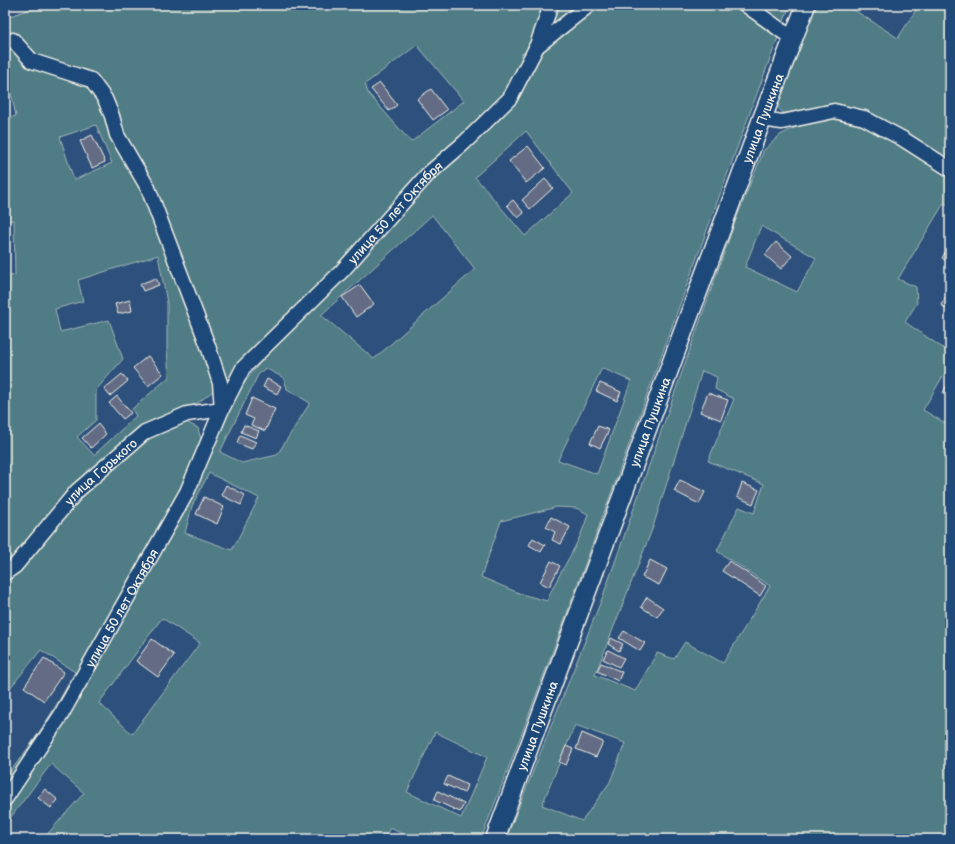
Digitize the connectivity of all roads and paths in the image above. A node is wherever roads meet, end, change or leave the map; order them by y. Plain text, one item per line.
1 (551, 5) edge
2 (589, 5) edge
3 (746, 5) edge
4 (806, 5) edge
5 (793, 39) junction
6 (13, 40) dead end
7 (536, 48) junction
8 (762, 118) junction
9 (950, 169) edge
10 (222, 409) junction
11 (5, 573) edge
12 (5, 799) edge
13 (495, 839) edge

1 - 7 street, улица 50 лет Октября
2 - 7 street
3 - 5 street
4 - 5 street, улица Пушкина
5 - 8 street, улица Пушкина
6 - 10 street, улица 50 лет Октября
7 - 10 street, улица 50 лет Октября
8 - 9 street
8 - 13 street, улица Пушкина
10 - 11 street, улица Горького
10 - 12 street, улица 50 лет Октября

